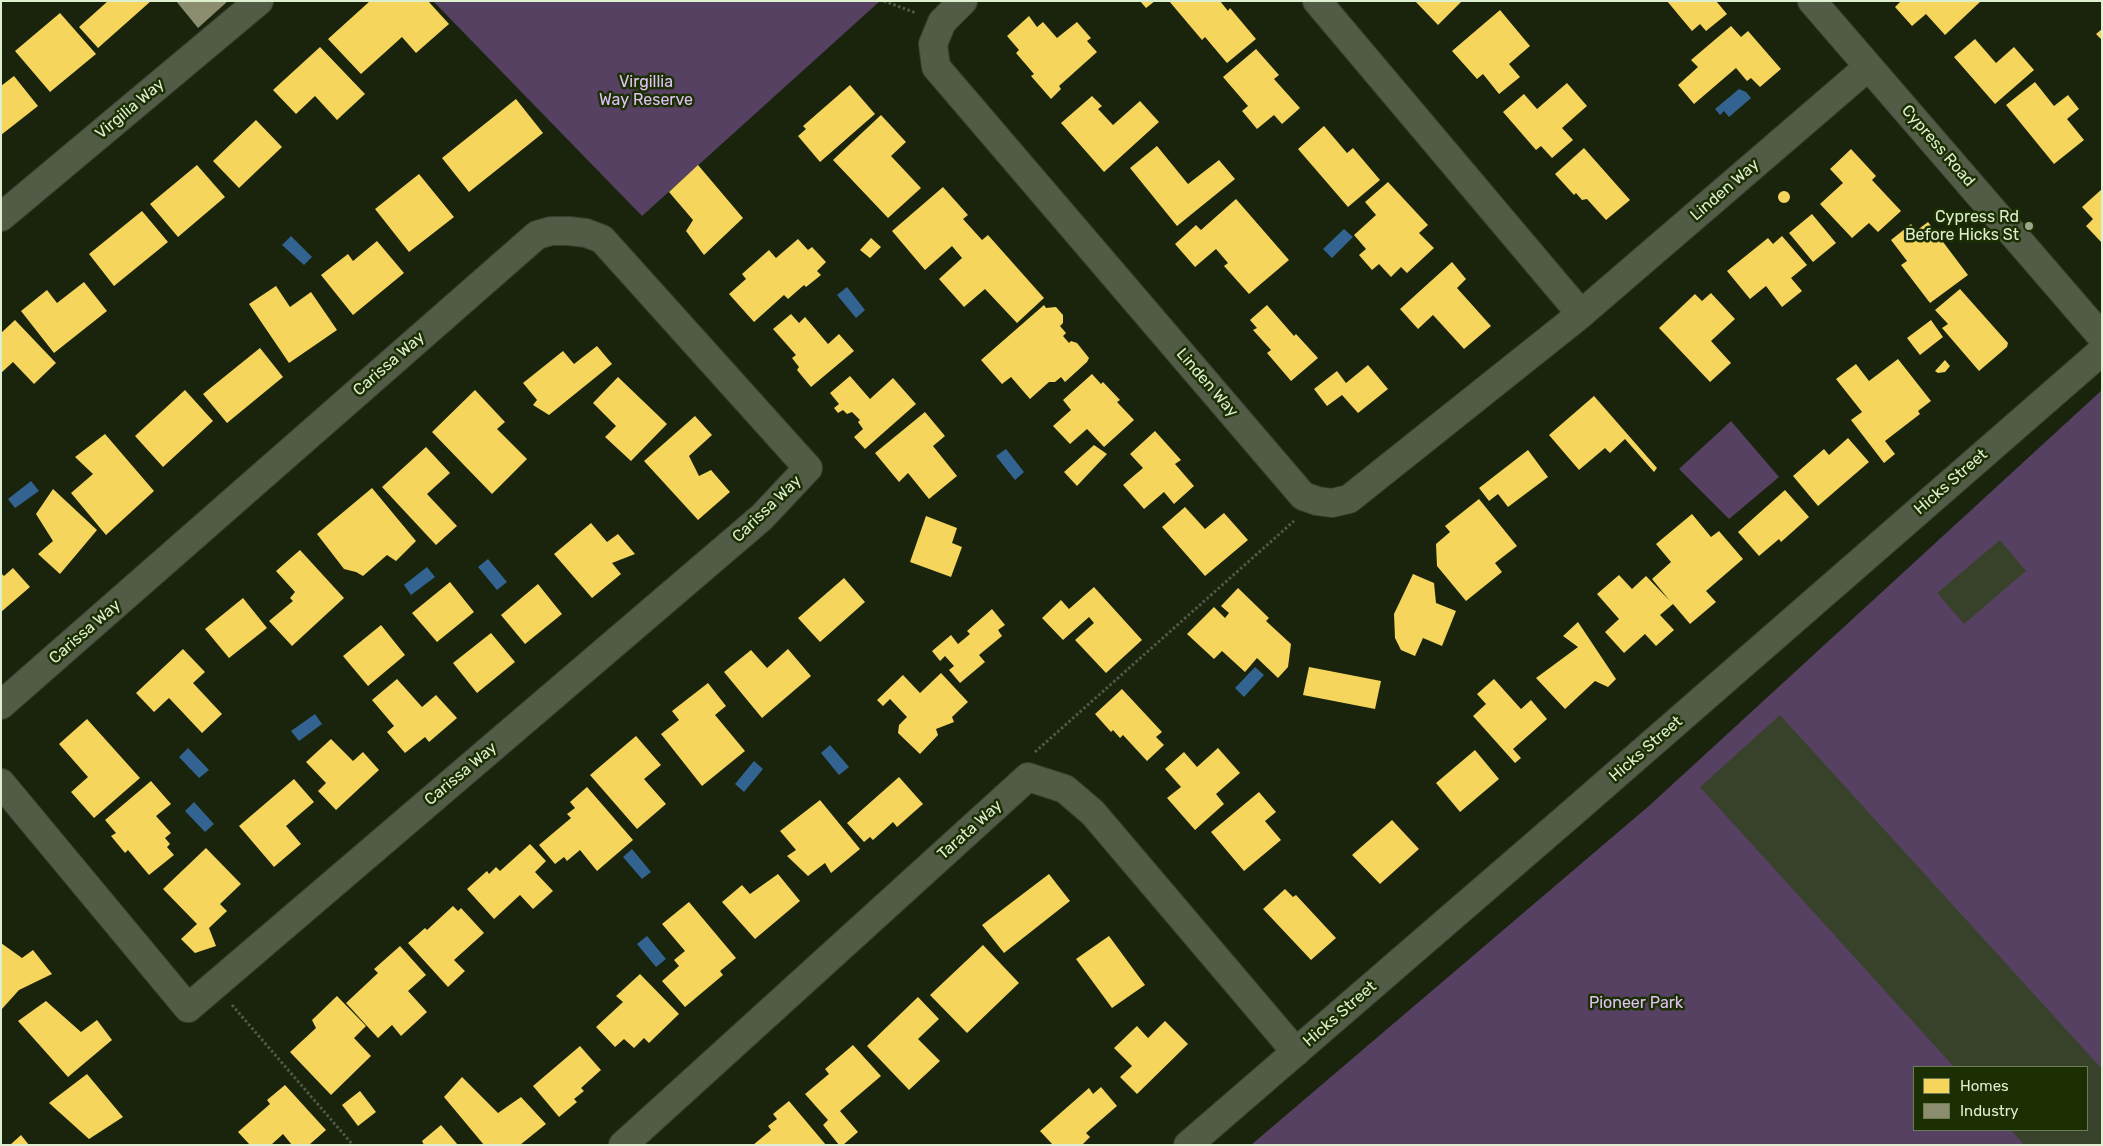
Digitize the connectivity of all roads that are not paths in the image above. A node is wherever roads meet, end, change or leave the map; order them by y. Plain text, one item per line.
1 (259, 1) edge
2 (963, 1) edge
3 (1317, 1) edge
4 (1812, 1) edge
5 (1868, 66) junction
6 (1, 218) edge
7 (1581, 314) junction
8 (2102, 337) edge
9 (2102, 351) edge
10 (1, 705) edge
11 (1, 783) edge
12 (1296, 1052) junction
13 (623, 1145) edge
14 (1188, 1145) edge

1 - 6 street, Virgilia Way
2 - 7 street, Linden Way
3 - 7 street
4 - 5 street, Cypress Road
5 - 7 street, Linden Way
5 - 8 street, Cypress Road
9 - 12 street, Hicks Street
10 - 11 street, Carissa Way
12 - 13 street, Tarata Way
12 - 14 street, Hicks Street

